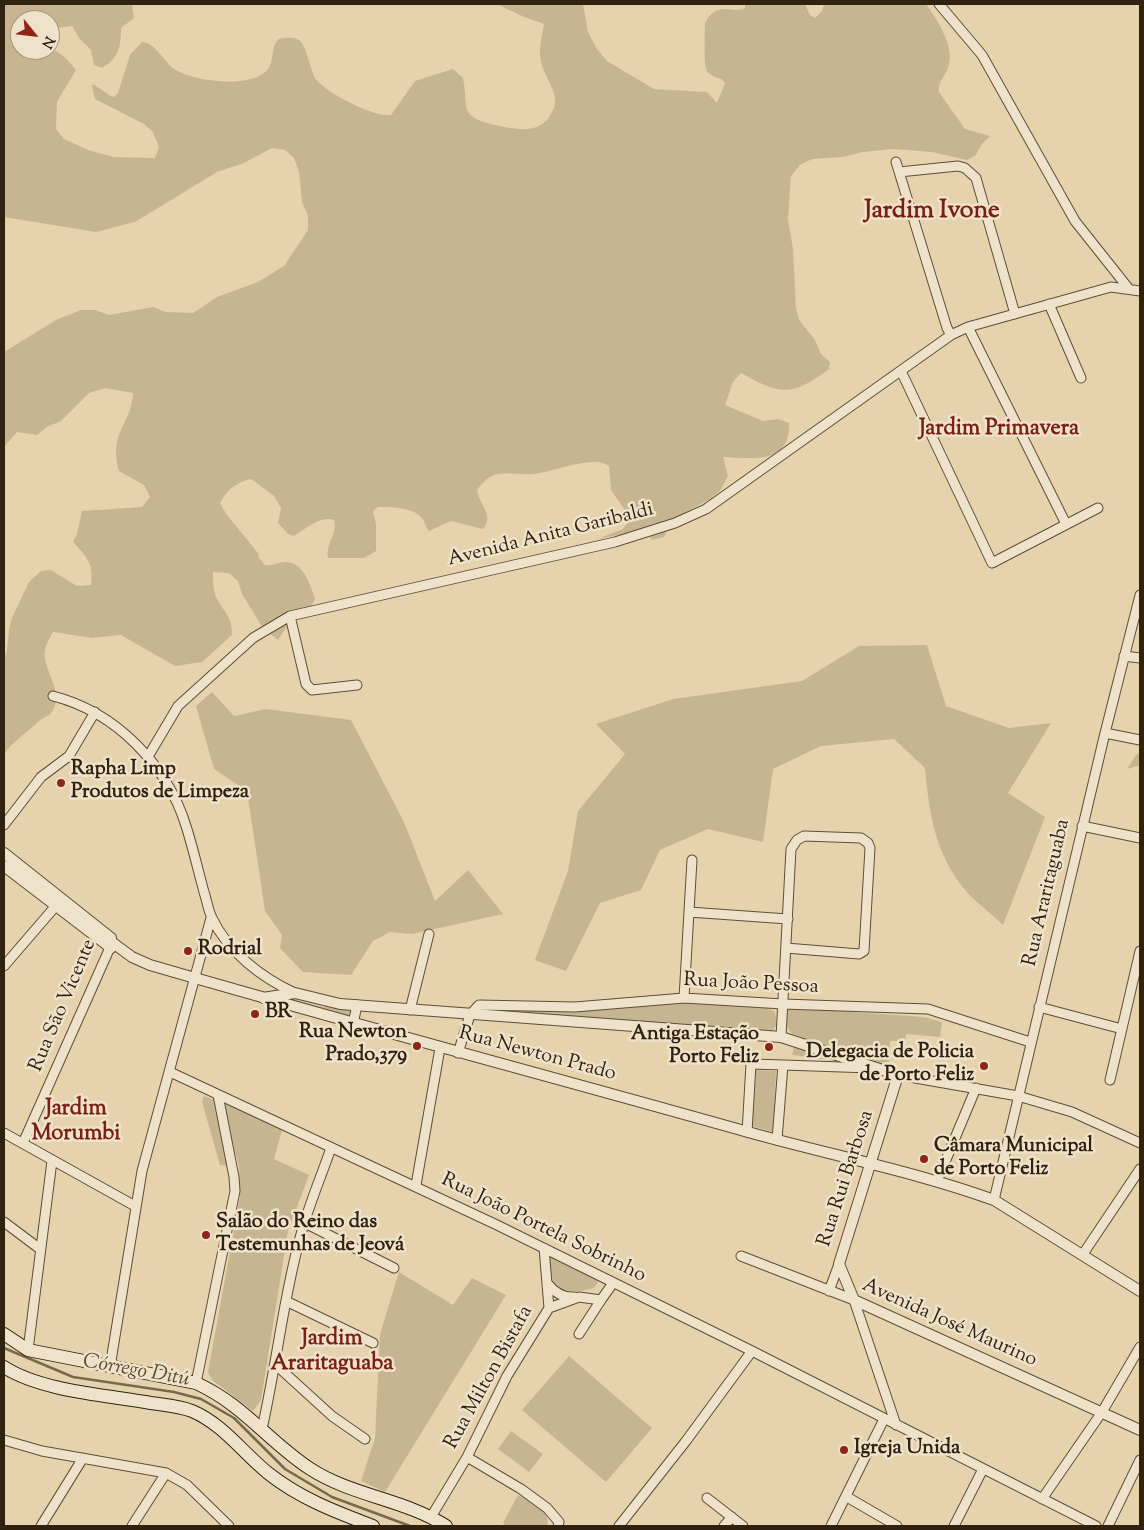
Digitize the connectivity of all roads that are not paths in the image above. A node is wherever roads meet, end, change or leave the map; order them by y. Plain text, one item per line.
1 (940, 4) edge
2 (896, 162) dead end
3 (899, 172) junction
4 (1130, 289) junction
5 (1140, 291) edge
6 (1049, 304) junction
7 (1015, 314) junction
8 (968, 327) junction
9 (951, 335) junction
10 (901, 371) junction
11 (1080, 378) dead end
12 (1098, 508) dead end
13 (1066, 524) junction
14 (1140, 595) edge
15 (290, 616) junction
16 (1124, 656) junction
17 (1140, 658) edge
18 (357, 685) dead end
19 (53, 696) dead end
20 (95, 712) junction
21 (1105, 733) junction
22 (1140, 740) edge
23 (149, 755) junction
24 (4, 825) edge
25 (1082, 826) junction
26 (1140, 838) edge
27 (4, 853) edge
28 (692, 860) dead end
29 (4, 866) edge
30 (58, 902) junction
31 (689, 912) junction
32 (211, 918) junction
33 (788, 919) junction
34 (429, 934) dead end
35 (111, 943) junction
36 (786, 948) junction
37 (1140, 950) edge
38 (4, 966) edge
39 (194, 978) junction
40 (295, 993) junction
41 (263, 998) junction
42 (684, 998) junction
43 (783, 1004) junction
44 (357, 1006) junction
45 (1039, 1007) junction
46 (410, 1010) junction
47 (470, 1014) junction
48 (353, 1024) junction
49 (1122, 1029) junction
50 (782, 1037) junction
51 (1030, 1042) junction
52 (440, 1048) junction
53 (458, 1053) junction
54 (783, 1064) junction
55 (876, 1069) junction
56 (170, 1072) junction
57 (898, 1075) junction
58 (1110, 1080) dead end
59 (976, 1088) junction
60 (218, 1095) junction
61 (1018, 1096) junction
62 (747, 1132) junction
63 (4, 1133) edge
64 (777, 1140) junction
65 (23, 1143) junction
66 (1140, 1143) edge
67 (331, 1148) junction
68 (52, 1161) junction
69 (871, 1164) junction
70 (1140, 1169) edge
71 (937, 1181) junction
72 (416, 1186) junction
73 (994, 1200) junction
74 (135, 1206) junction
75 (4, 1222) edge
76 (305, 1223) junction
77 (544, 1248) junction
78 (40, 1249) junction
79 (1084, 1254) junction
80 (741, 1256) dead end
81 (838, 1264) junction
82 (394, 1268) dead end
83 (547, 1283) junction
84 (613, 1283) junction
85 (829, 1291) junction
86 (1140, 1291) edge
87 (579, 1297) junction
88 (601, 1300) junction
89 (854, 1300) junction
90 (286, 1301) junction
91 (549, 1308) junction
92 (4, 1334) edge
93 (579, 1334) dead end
94 (374, 1343) dead end
95 (1140, 1347) edge
96 (28, 1350) junction
97 (752, 1351) junction
98 (276, 1366) junction
99 (4, 1367) edge
100 (110, 1367) junction
101 (196, 1383) junction
102 (1102, 1412) junction
103 (884, 1419) junction
104 (896, 1425) junction
105 (262, 1429) junction
106 (1140, 1430) edge
107 (364, 1439) dead end
108 (4, 1440) edge
109 (467, 1457) junction
110 (83, 1458) junction
111 (1140, 1460) edge
112 (984, 1469) junction
113 (166, 1473) junction
114 (847, 1497) junction
115 (707, 1498) dead end
116 (1042, 1498) junction
117 (432, 1517) junction
118 (732, 1517) junction
119 (40, 1526) edge
120 (132, 1526) edge
121 (227, 1526) edge
122 (373, 1526) edge
123 (446, 1526) edge
124 (558, 1526) edge
125 (619, 1526) edge
126 (724, 1526) edge
127 (743, 1526) edge
128 (831, 1526) edge
129 (897, 1526) edge
130 (954, 1526) edge
131 (1096, 1526) edge
132 (1108, 1526) edge

1 - 4 street
2 - 3 street
3 - 7 street
3 - 9 street
4 - 5 street, Avenida Anita Garibaldi
4 - 6 street, Avenida Anita Garibaldi
6 - 7 street, Avenida Anita Garibaldi
6 - 11 street
7 - 8 street, Avenida Anita Garibaldi
8 - 9 street, Avenida Anita Garibaldi
8 - 13 street
9 - 10 street, Avenida Anita Garibaldi
10 - 13 street
10 - 15 street, Avenida Anita Garibaldi
12 - 13 street
14 - 16 street, Rua Araritaguaba
15 - 18 street
15 - 23 street, Avenida Anita Garibaldi
16 - 17 street
16 - 21 street, Rua Araritaguaba
19 - 20 street
20 - 23 street
20 - 24 street
21 - 22 street
21 - 25 street, Rua Araritaguaba
23 - 32 street
25 - 26 street
25 - 45 street, Rua Araritaguaba
27 - 30 street
28 - 31 street
29 - 30 street
30 - 35 street, Rua Newton Prado
30 - 38 street
31 - 33 street
31 - 42 street
32 - 39 street
32 - 40 street
33 - 36 street
33 - 36 street
34 - 46 street
35 - 39 street, Rua Newton Prado
35 - 65 street, Rua São Vicente
36 - 43 street
37 - 49 street
39 - 41 street, Rua Newton Prado
39 - 56 street
40 - 41 street
40 - 44 street
41 - 48 street, Rua Newton Prado
42 - 43 street, Rua João Pessoa
42 - 47 street, Rua João Pessoa
43 - 50 street
43 - 51 street, Rua João Pessoa
44 - 46 street
44 - 48 street
45 - 49 street
45 - 51 street, Rua Araritaguaba
46 - 47 street
47 - 50 street
47 - 53 street
48 - 52 street, Rua Newton Prado
49 - 58 street
50 - 55 street
51 - 61 street, Rua Araritaguaba
52 - 53 street, Rua Newton Prado
52 - 72 street
53 - 62 street, Rua Newton Prado
54 - 55 street
54 - 62 street
54 - 64 street
55 - 57 street
56 - 60 street, Rua João Portela Sobrinho
56 - 74 street
57 - 59 street
57 - 69 street, Rua Rui Barbosa
59 - 61 street
59 - 71 street
60 - 67 street, Rua João Portela Sobrinho
60 - 101 street
61 - 66 street
61 - 73 street, Rua Araritaguaba
62 - 64 street, Rua Newton Prado
63 - 65 street
64 - 69 street, Rua Newton Prado
65 - 68 street
67 - 72 street, Rua João Portela Sobrinho
67 - 76 street
68 - 74 street
68 - 78 street
69 - 71 street, Rua Newton Prado
69 - 81 street, Rua Rui Barbosa
70 - 79 street
71 - 73 street, Rua Newton Prado
72 - 77 street, Rua João Portela Sobrinho
73 - 79 street, Rua Newton Prado
74 - 100 street
75 - 78 street
76 - 82 street
76 - 90 street
77 - 83 street, Rua Milton Bistafa
77 - 84 street, Rua João Portela Sobrinho
78 - 96 street
79 - 86 street, Rua Newton Prado
80 - 85 street, Avenida José Maurino
81 - 85 street, Rua Rui Barbosa
81 - 89 street, Rua Rui Barbosa
83 - 87 street
83 - 91 street, Rua Milton Bistafa
84 - 88 street
84 - 97 street, Rua João Portela Sobrinho
85 - 89 street, Avenida José Maurino
87 - 88 street
87 - 91 street
88 - 93 street
89 - 102 street, Avenida José Maurino
89 - 104 street, Rua Rui Barbosa
90 - 94 street
90 - 98 street
91 - 109 street, Rua Milton Bistafa
92 - 96 main road
95 - 102 street
96 - 100 main road
97 - 103 street, Rua João Portela Sobrinho
97 - 125 street
98 - 105 street
98 - 107 street
99 - 122 main road
100 - 101 main road
101 - 105 main road
102 - 106 street, Avenida José Maurino
102 - 116 street
103 - 104 street, Rua João Portela Sobrinho
103 - 114 street
104 - 112 street, Rua João Portela Sobrinho
105 - 117 main road
108 - 110 street
109 - 117 street, Rua Milton Bistafa
109 - 124 street
110 - 113 street
110 - 119 street
111 - 132 street
112 - 116 street, Rua João Portela Sobrinho
112 - 130 street
113 - 120 street
113 - 121 street
114 - 128 street
114 - 129 street
115 - 118 street
116 - 131 street, Rua João Portela Sobrinho
117 - 123 main road
118 - 126 street
118 - 127 street

